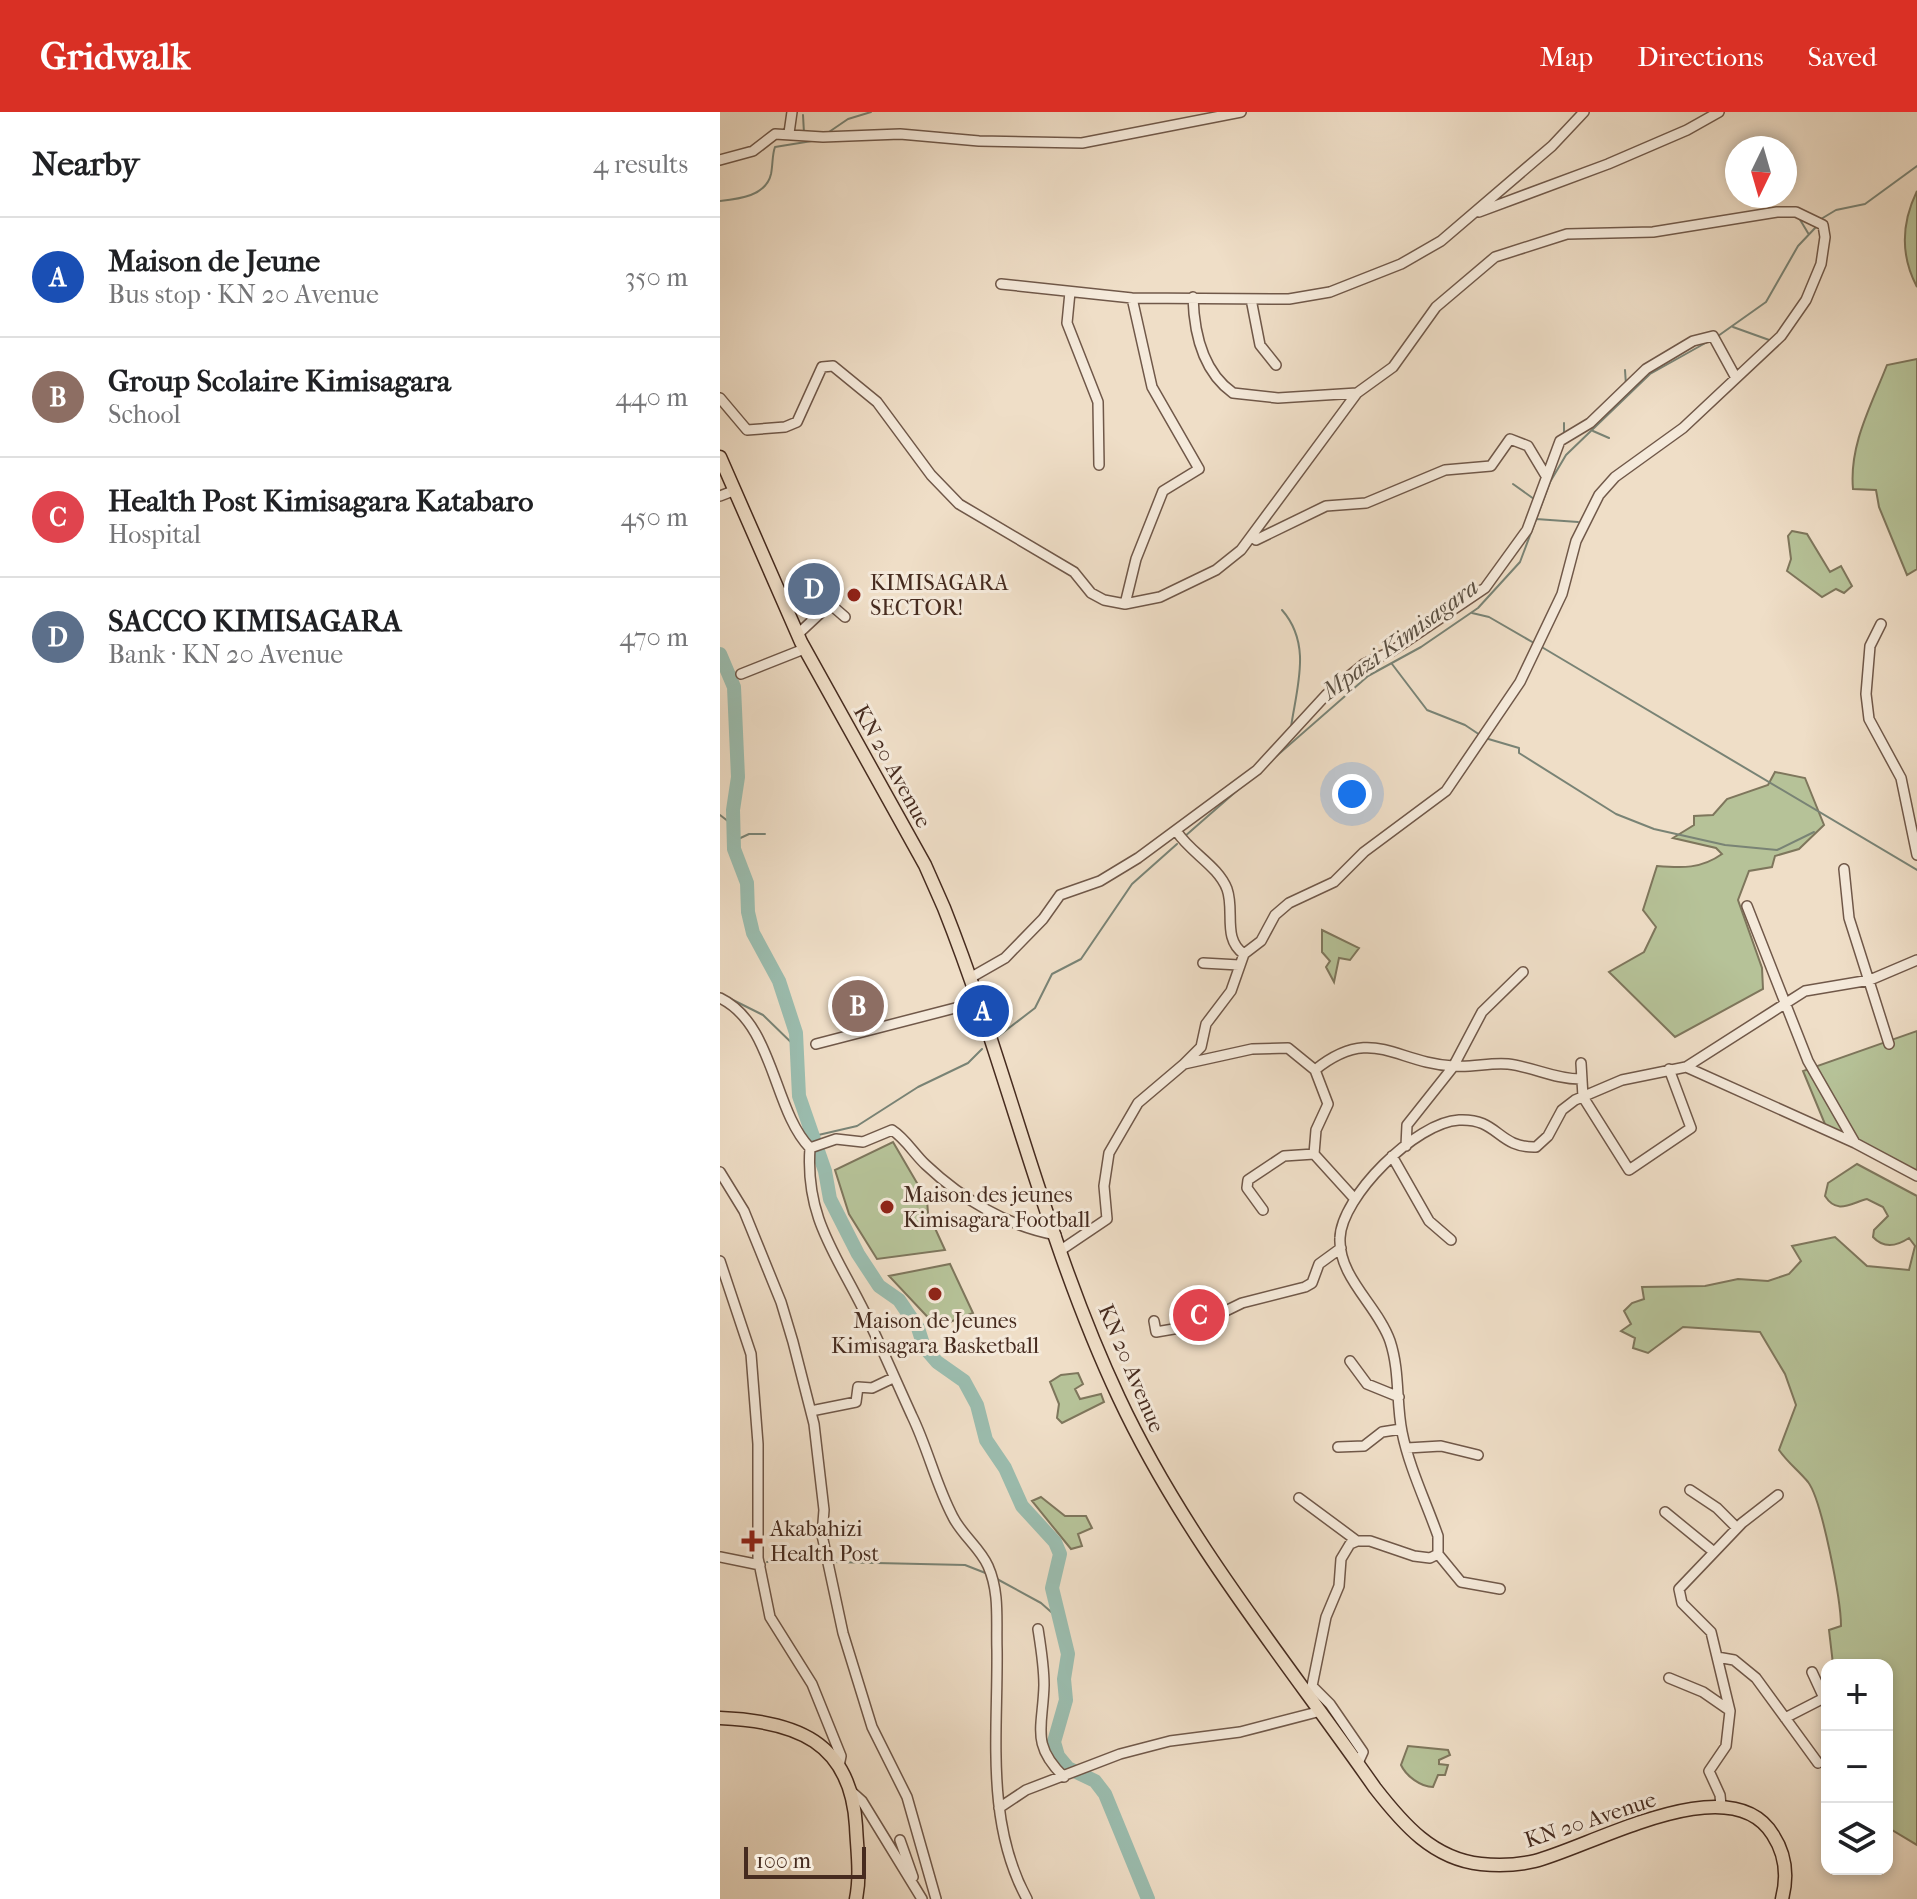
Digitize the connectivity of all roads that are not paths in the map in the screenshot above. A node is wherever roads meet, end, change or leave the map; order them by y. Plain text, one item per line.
1 (792, 112) edge
2 (1241, 112) edge
3 (1584, 112) edge
4 (1719, 112) edge
5 (807, 135) junction
6 (720, 160) edge
7 (1476, 213) junction
8 (1001, 284) dead end
9 (1070, 292) junction
10 (1193, 297) junction
11 (1132, 298) junction
12 (1251, 299) junction
13 (1276, 365) dead end
14 (1736, 378) junction
15 (1357, 393) junction
16 (720, 398) edge
17 (720, 457) edge
18 (1099, 465) dead end
19 (1546, 476) junction
20 (726, 493) edge
21 (1253, 537) junction
22 (1125, 604) junction
23 (845, 617) dead end
24 (1881, 624) dead end
25 (798, 634) junction
26 (804, 649) junction
27 (741, 674) dead end
28 (1177, 832) junction
29 (1917, 855) edge
30 (1844, 869) dead end
31 (1747, 906) dead end
32 (1244, 954) junction
33 (1917, 960) edge
34 (1203, 963) dead end
35 (1239, 965) junction
36 (1523, 972) dead end
37 (970, 978) junction
38 (1870, 980) junction
39 (720, 998) edge
40 (977, 998) junction
41 (1782, 1003) junction
42 (816, 1044) dead end
43 (1889, 1044) dead end
44 (1581, 1063) dead end
45 (1184, 1064) junction
46 (1453, 1067) junction
47 (1686, 1067) junction
48 (1669, 1069) junction
49 (1315, 1070) junction
50 (1580, 1079) junction
51 (1583, 1097) junction
52 (1855, 1143) junction
53 (1406, 1146) junction
54 (810, 1148) junction
55 (1314, 1154) junction
56 (1392, 1156) junction
57 (720, 1172) edge
58 (1917, 1176) edge
59 (1353, 1197) junction
60 (1263, 1210) dead end
61 (1056, 1235) junction
62 (1451, 1240) dead end
63 (1341, 1248) junction
64 (1061, 1250) junction
65 (720, 1261) edge
66 (1154, 1321) dead end
67 (1350, 1361) dead end
68 (893, 1378) junction
69 (1399, 1397) junction
70 (811, 1411) junction
71 (1401, 1429) junction
72 (1338, 1447) dead end
73 (1407, 1448) junction
74 (1478, 1455) dead end
75 (1690, 1490) dead end
76 (1778, 1495) dead end
77 (1299, 1498) dead end
78 (1665, 1512) dead end
79 (1737, 1528) junction
80 (1357, 1541) junction
81 (1714, 1552) junction
82 (1438, 1554) junction
83 (720, 1557) edge
84 (760, 1565) junction
85 (1500, 1589) dead end
86 (1038, 1629) dead end
87 (1717, 1657) junction
88 (1812, 1672) dead end
89 (1669, 1678) dead end
90 (1321, 1711) junction
91 (1730, 1711) junction
92 (720, 1718) edge
93 (1785, 1718) junction
94 (1358, 1763) junction
95 (1818, 1763) dead end
96 (839, 1766) junction
97 (1064, 1777) junction
98 (852, 1792) junction
99 (1721, 1806) junction
100 (999, 1808) junction
101 (900, 1840) dead end
102 (915, 1884) junction
103 (856, 1899) edge
104 (922, 1899) edge
105 (936, 1899) edge
106 (1027, 1899) edge
107 (1782, 1899) edge

1 - 5 street
2 - 5 street
3 - 7 street
4 - 7 street
5 - 6 street
7 - 12 street
8 - 9 street
9 - 11 street
9 - 18 street
10 - 11 street
10 - 12 street
10 - 15 street
11 - 22 street
12 - 13 street
14 - 15 street
14 - 19 street
14 - 32 street
15 - 21 street
16 - 22 street
17 - 20 main road, KN 20 Avenue
19 - 21 street
19 - 28 street
20 - 25 main road, KN 20 Avenue
21 - 22 street
23 - 25 street
24 - 29 street
25 - 26 main road, KN 20 Avenue
26 - 27 street
26 - 37 main road, KN 20 Avenue
28 - 32 street
28 - 37 street
30 - 38 street
31 - 41 street
32 - 35 street
33 - 38 street
34 - 35 street
35 - 45 street
36 - 46 street
37 - 40 main road, KN 20 Avenue
38 - 41 street
38 - 43 street
39 - 54 street
40 - 42 street
40 - 61 main road, KN 20 Avenue
41 - 47 street
41 - 52 street
44 - 50 street
45 - 49 street
45 - 64 street
46 - 49 street
46 - 50 street
46 - 53 street
47 - 48 street
47 - 52 street
48 - 51 street
48 - 51 street
49 - 55 street
50 - 51 street
51 - 53 street
52 - 58 street
53 - 56 street
54 - 61 street
54 - 68 street
55 - 59 street
55 - 60 street
56 - 59 street
56 - 62 street
57 - 70 street
59 - 63 street
61 - 64 main road, KN 20 Avenue
63 - 66 street
63 - 69 street
64 - 90 main road, KN 20 Avenue
65 - 84 street
67 - 69 street
68 - 70 street
68 - 100 street
69 - 71 street
70 - 105 street
71 - 72 street
71 - 73 street
73 - 74 street
73 - 82 street
75 - 79 street
76 - 79 street
77 - 80 street
78 - 81 street
79 - 81 street
80 - 82 street
80 - 94 street
81 - 87 street
82 - 85 street
83 - 84 street
84 - 96 street
86 - 97 street
87 - 91 street
87 - 93 street
88 - 93 street
89 - 91 street
90 - 94 main road, KN 20 Avenue
90 - 97 street
91 - 99 street
92 - 96 main road
93 - 95 street
94 - 99 main road, KN 20 Avenue
96 - 98 main road
97 - 100 street
98 - 102 street
98 - 103 main road
99 - 107 main road, KN 20 Avenue
100 - 106 street
101 - 102 street
102 - 104 street

